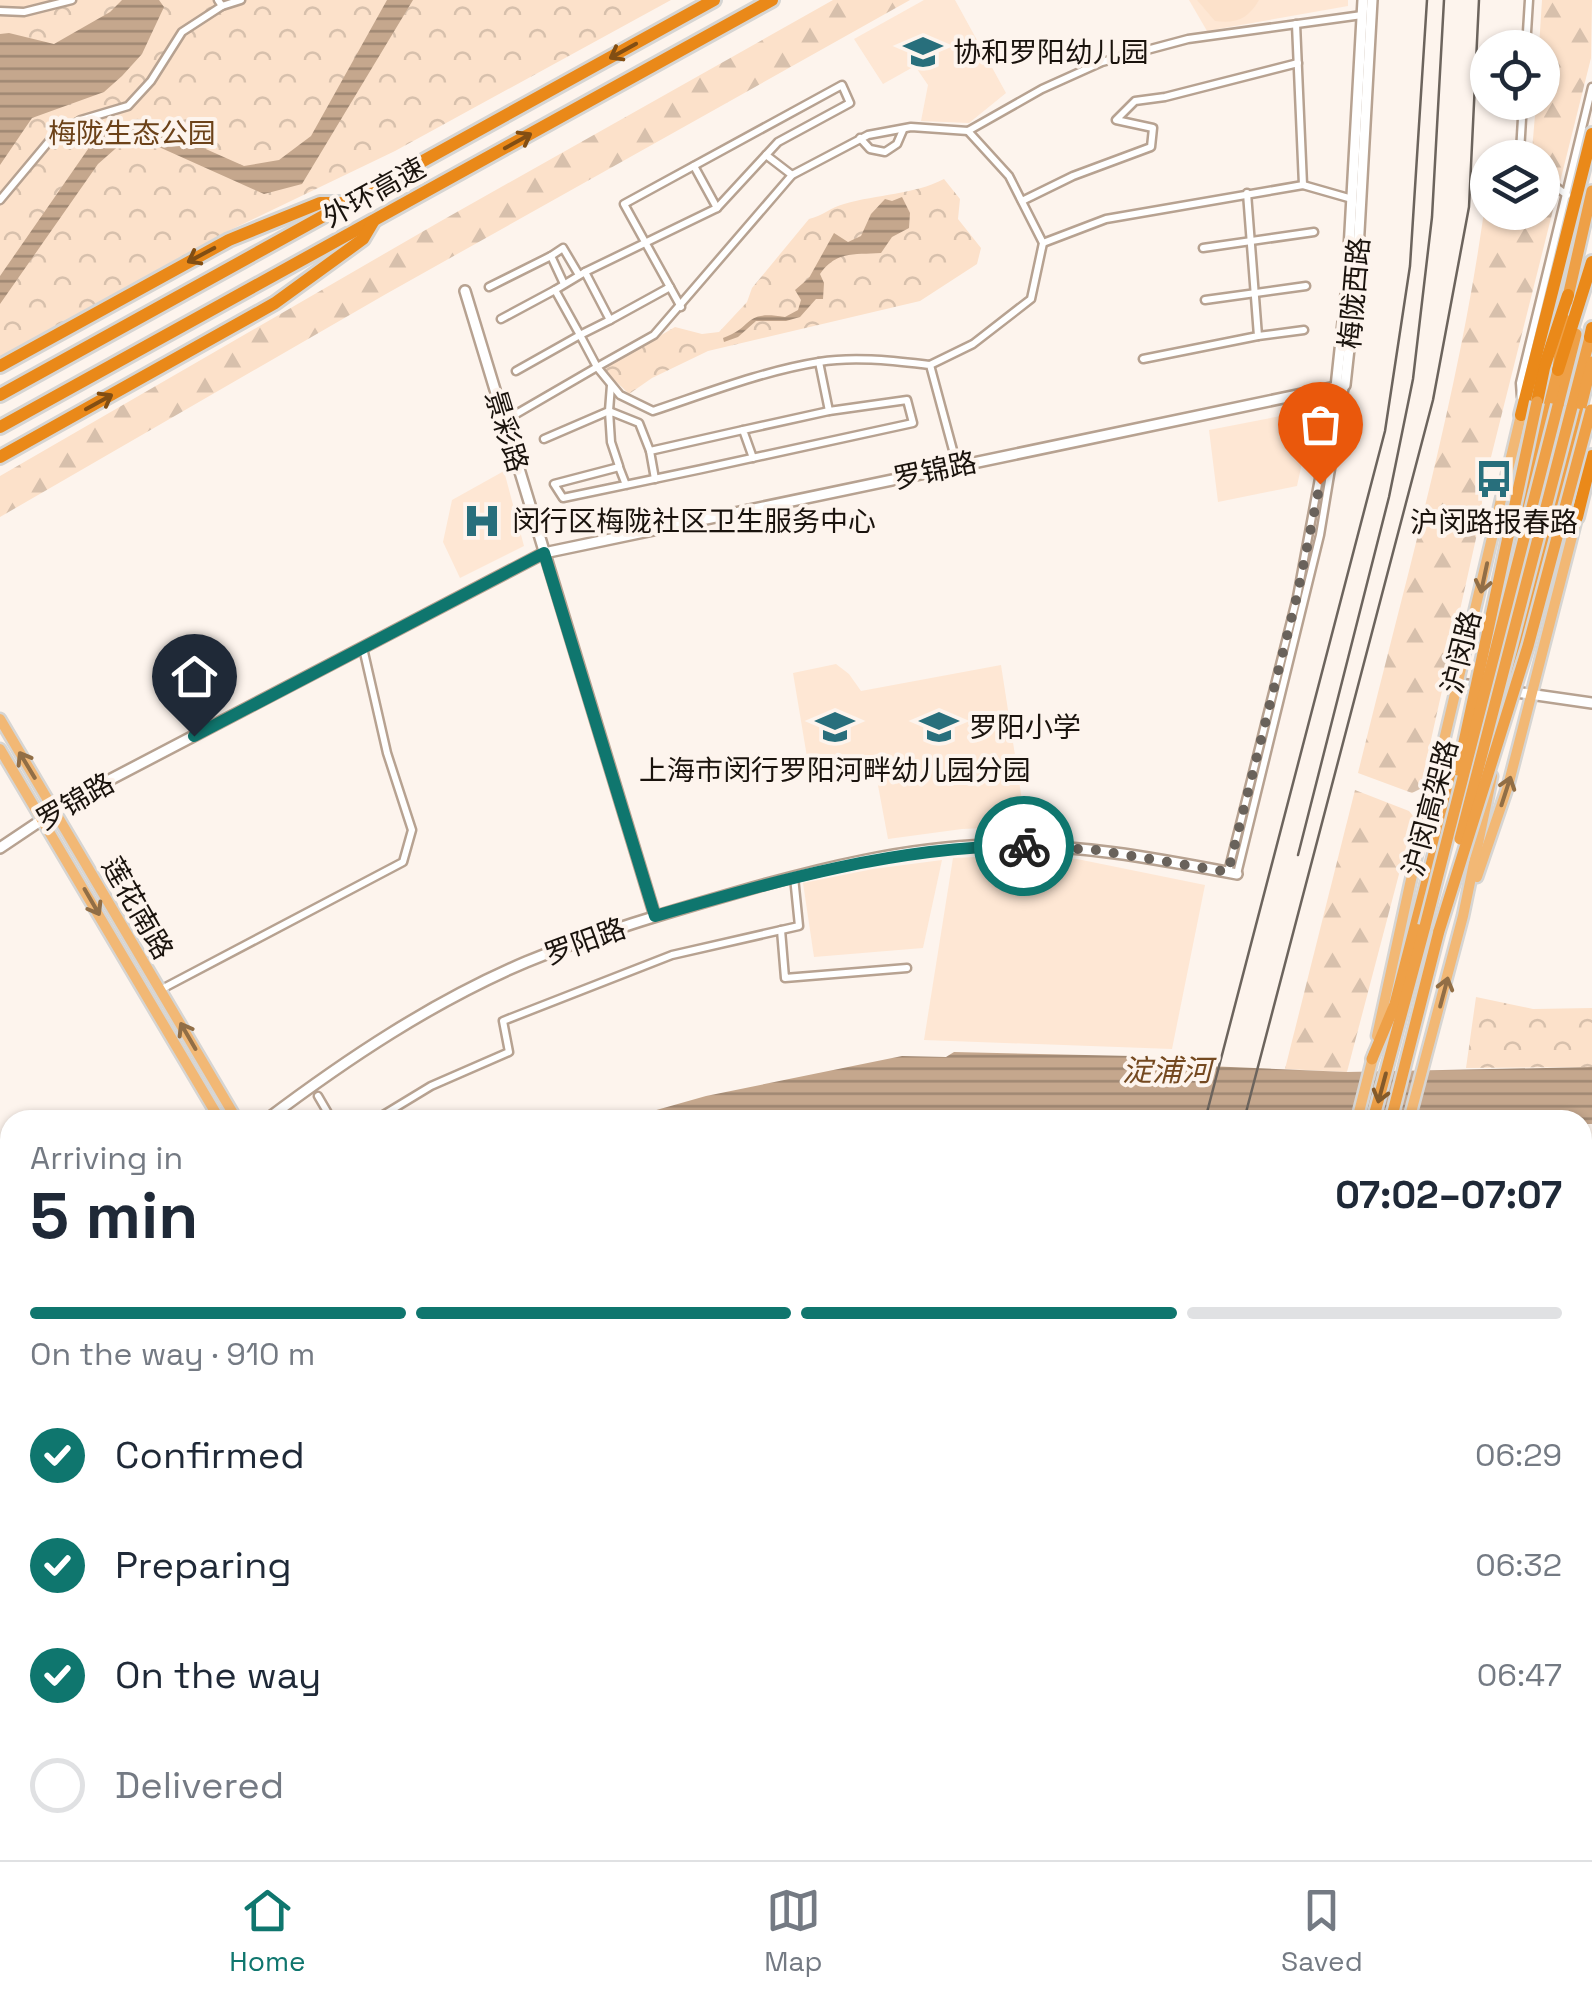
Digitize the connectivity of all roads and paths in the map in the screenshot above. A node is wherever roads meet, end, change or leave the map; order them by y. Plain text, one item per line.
1 (72, 0) edge
2 (240, 0) edge
3 (714, 0) edge
4 (772, 0) edge
5 (1363, 0) edge
6 (1372, 0) edge
7 (1530, 0) edge
8 (220, 3) edge
9 (0, 12) edge
10 (1362, 14) junction
11 (1296, 24) junction
12 (1528, 30) edge
13 (1298, 64) junction
14 (1592, 87) edge
15 (904, 128) junction
16 (968, 130) junction
17 (1592, 134) edge
18 (860, 138) junction
19 (766, 155) junction
20 (694, 166) junction
21 (792, 175) junction
22 (1303, 185) junction
23 (1560, 190) edge
24 (1592, 192) edge
25 (1247, 194) junction
26 (1566, 194) junction
27 (1352, 199) junction
28 (0, 200) edge
29 (1022, 201) junction
30 (347, 204) junction
31 (717, 208) junction
32 (375, 220) junction
33 (1314, 232) dead end
34 (1250, 239) junction
35 (645, 242) junction
36 (1043, 243) junction
37 (1203, 248) dead end
38 (551, 256) junction
39 (1592, 263) edge
40 (582, 273) junction
41 (564, 284) junction
42 (490, 286) dead end
43 (1306, 286) dead end
44 (670, 288) junction
45 (554, 290) junction
46 (464, 291) dead end
47 (1254, 291) junction
48 (1560, 296) junction
49 (1205, 300) dead end
50 (681, 307) junction
51 (501, 319) dead end
52 (610, 320) junction
53 (1304, 330) dead end
54 (1586, 333) edge
55 (580, 335) junction
56 (1258, 336) junction
57 (1143, 359) dead end
58 (819, 362) junction
59 (1592, 362) edge
60 (930, 365) junction
61 (0, 366) edge
62 (597, 367) junction
63 (1551, 369) junction
64 (516, 371) dead end
65 (611, 384) junction
66 (1340, 386) junction
67 (0, 396) edge
68 (1538, 402) joint
69 (1591, 407) edge
70 (609, 411) junction
71 (829, 411) junction
72 (1521, 415) junction
73 (504, 421) junction
74 (0, 427) edge
75 (743, 430) junction
76 (544, 439) dead end
77 (650, 451) junction
78 (1592, 456) edge
79 (0, 457) edge
80 (754, 458) junction
81 (957, 465) junction
82 (619, 467) junction
83 (655, 479) junction
84 (1592, 483) edge
85 (626, 485) junction
86 (1577, 517) junction
87 (544, 553) junction
88 (363, 646) junction
89 (1460, 684) junction
90 (1478, 687) junction
91 (1510, 693) junction
92 (1533, 696) junction
93 (1592, 704) edge
94 (0, 720) edge
95 (0, 749) edge
96 (55, 810) junction
97 (42, 818) junction
98 (0, 848) edge
99 (1233, 873) joint
100 (794, 877) junction
101 (655, 916) junction
102 (1463, 916) junction
103 (1425, 926) junction
104 (781, 930) junction
105 (1439, 931) junction
106 (907, 968) dead end
107 (160, 990) junction
108 (1372, 1060) junction
109 (318, 1096) dead end
110 (214, 1110) edge
111 (231, 1110) edge
112 (280, 1110) edge
113 (326, 1110) edge
114 (391, 1110) edge
115 (1360, 1110) edge
116 (1376, 1110) edge
117 (1394, 1110) edge
118 (1412, 1110) edge

1 - 9 street
2 - 8 street
3 -> 30 highway, 外环高速
32 -> 4 highway, 外环高速
5 - 10 street, 梅陇西路
6 - 66 street, 梅陇西路
7 - 12 street
8 - 28 street
10 - 11 street
10 - 27 street, 梅陇西路
11 - 13 street
11 - 16 street
13 - 22 street
13 - 29 street
14 - 26 street
15 - 16 street
15 - 18 street
15 - 18 street
16 - 29 street
17 - 48 highway
18 - 21 street
19 - 20 street
19 - 21 street
19 - 31 street
20 - 31 street
20 - 35 street
21 - 50 street
22 - 25 street
22 - 27 street
23 - 26 street
24 - 48 highway
25 - 34 street
25 - 36 street
26 - 72 street
27 - 66 street, 梅陇西路
29 - 36 street
30 -> 61 highway
30 - 67 highway, 外环高速
31 - 35 street
32 - 74 highway, 外环高速
79 -> 32 highway
33 - 34 street
34 - 37 street
34 - 47 street
35 - 40 street
35 - 44 street
36 - 60 street
38 - 40 street
38 - 41 street
38 - 42 street
39 - 54 highway
39 - 63 highway
40 - 41 street
40 - 52 street
41 - 45 street
43 - 47 street
44 - 50 street
44 - 52 street
45 - 51 street
45 - 55 street
46 - 73 street, 景彩路
47 - 49 street
47 - 56 street
48 - 63 highway
48 - 72 highway
50 - 62 street
52 - 55 street
53 - 56 street
54 - 103 highway, 沪闵高架路, bridge
54 - 105 highway, 沪闵高架路, bridge
55 - 62 street
55 - 64 street
56 - 57 street
58 - 60 street
58 - 65 street
58 - 71 street
59 - 91 highway, 沪闵路
60 - 81 street
62 - 65 street
62 - 73 street
63 - 68 highway
63 - 90 highway, 沪闵路
65 - 70 street
66 - 81 street, 罗锦路
66 - 99 street, 梅陇西路
68 - 103 highway, bridge
69 - 105 highway, bridge
70 - 76 street
70 - 77 street
70 - 82 street
71 - 75 street
71 - 80 street
72 -> 89 main road
73 - 87 street, 景彩路
75 - 77 street
75 - 80 street
77 - 83 street
78 - 86 highway
80 - 83 street
81 - 87 street, 罗锦路
82 - 85 street
82 - 85 street
83 - 85 street
84 - 86 street
86 - 92 main road
87 - 88 street, 罗锦路
87 - 101 street, 景彩路
88 - 96 street, 罗锦路
88 - 107 street
89 - 90 street
89 - 108 main road
90 - 91 street
90 - 108 highway, 沪闵路
91 - 92 street
91 - 102 main road, 沪闵路
92 - 93 street
102 -> 92 main road
96 -> 94 main road, 莲花南路
95 - 97 main road, 莲花南路
96 - 97 street, 罗锦路
96 - 107 main road, 莲花南路
97 - 98 street, 罗锦路
97 -> 110 main road, 莲花南路
99 - 100 street, 罗阳路
100 - 101 street, 罗阳路
100 - 104 street
101 - 112 street, 罗阳路
118 -> 102 main road, 沪闵路
103 -> 116 highway, 沪闵高架路
104 - 106 street
104 - 114 street
105 - 117 highway, 沪闵高架路
111 -> 107 main road, 莲花南路
108 - 115 main road, 沪闵路
109 - 113 street

